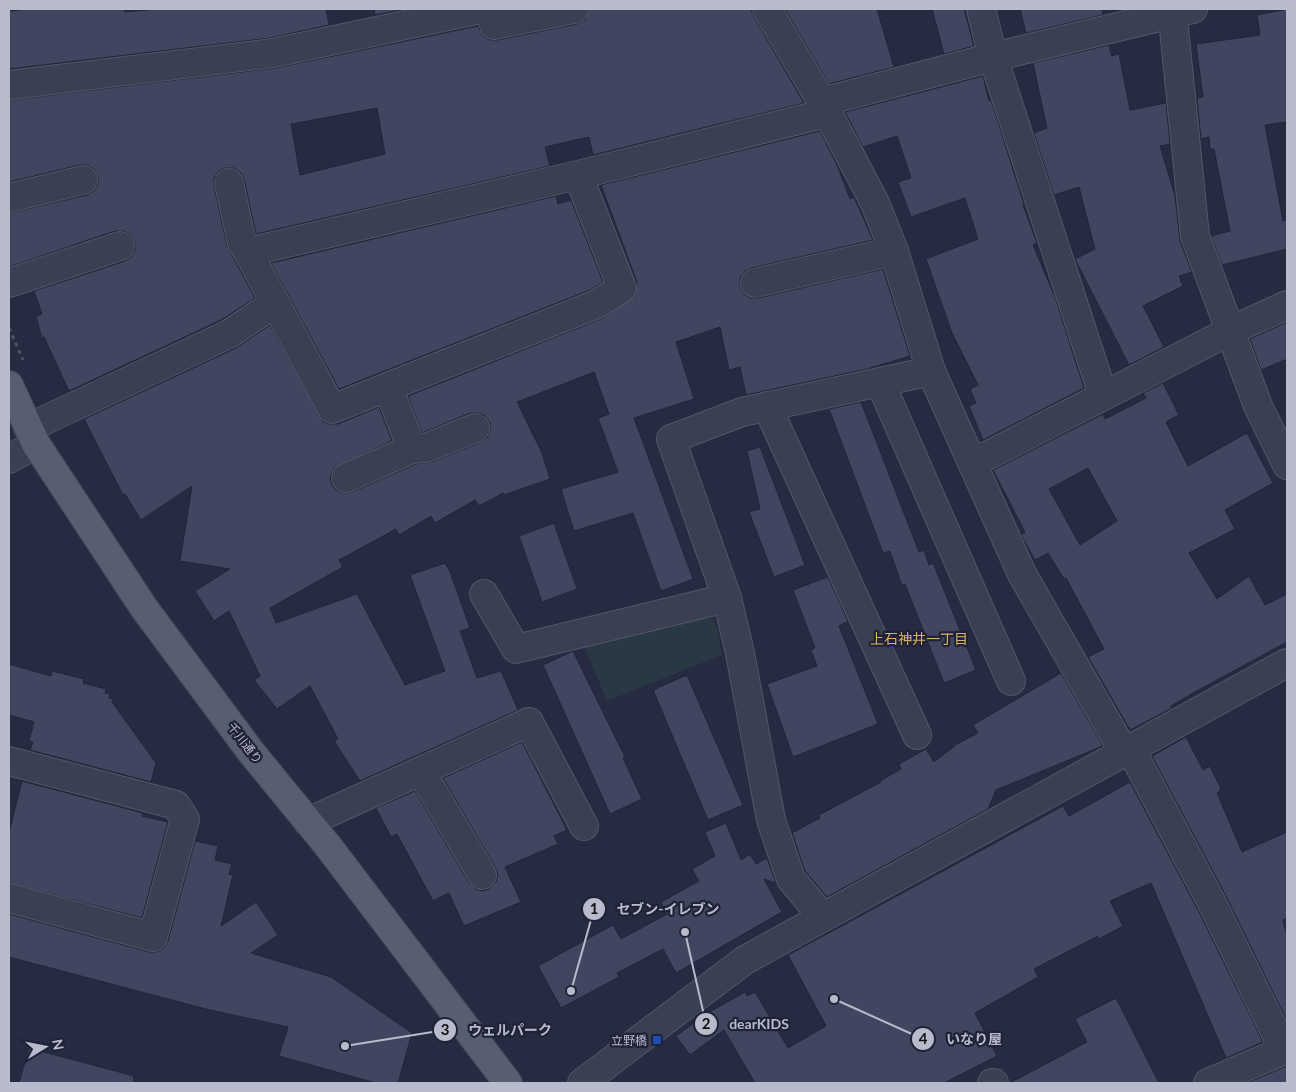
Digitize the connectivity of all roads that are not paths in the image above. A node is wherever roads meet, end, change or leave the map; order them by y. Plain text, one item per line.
1 (481, 9) edge
2 (490, 9) edge
3 (574, 9) edge
4 (767, 9) edge
5 (981, 9) edge
6 (1179, 10) edge
7 (993, 57) junction
8 (9, 85) edge
9 (825, 108) junction
10 (578, 175) junction
11 (83, 180) dead end
12 (229, 183) dead end
13 (9, 198) edge
14 (120, 246) dead end
15 (894, 251) junction
16 (248, 252) junction
17 (755, 283) dead end
18 (9, 284) edge
19 (275, 303) junction
20 (1287, 305) edge
21 (1230, 331) junction
22 (931, 371) junction
23 (880, 382) junction
24 (9, 385) edge
25 (388, 387) junction
26 (1103, 395) junction
27 (767, 406) junction
28 (475, 428) dead end
29 (32, 436) junction
30 (412, 449) junction
31 (9, 459) edge
32 (973, 462) junction
33 (1287, 465) edge
34 (346, 478) dead end
35 (484, 594) dead end
36 (727, 598) junction
37 (1287, 663) edge
38 (1011, 681) dead end
39 (917, 735) dead end
40 (1127, 750) junction
41 (9, 761) edge
42 (420, 771) junction
43 (308, 822) junction
44 (584, 826) dead end
45 (482, 875) dead end
46 (9, 898) edge
47 (822, 916) junction
48 (1284, 1056) edge
49 (508, 1083) edge
50 (582, 1083) edge
51 (1208, 1083) edge

1 - 8 street
2 - 3 street
4 - 9 street
5 - 7 street
6 - 7 street
6 - 21 street
7 - 9 street
7 - 26 street
9 - 10 street
9 - 15 street
10 - 16 street
10 - 25 street
11 - 13 street
12 - 16 street
14 - 18 street
15 - 17 street
15 - 22 street
16 - 19 street
19 - 25 street
19 - 29 street
20 - 21 street
21 - 26 street
21 - 33 street
22 - 23 street
22 - 32 street
23 - 27 street
23 - 38 street
24 - 29 main road, 千川通り
25 - 30 street
26 - 32 street
27 - 36 street
27 - 39 street
28 - 30 street
29 - 31 street
29 - 43 main road, 千川通り
30 - 34 street
32 - 40 street
35 - 36 street
36 - 47 street
37 - 40 street
40 - 47 street
40 - 48 street
41 - 46 street
42 - 43 street
42 - 44 street
42 - 45 street
43 - 49 main road, 千川通り
47 - 50 street
48 - 51 street

